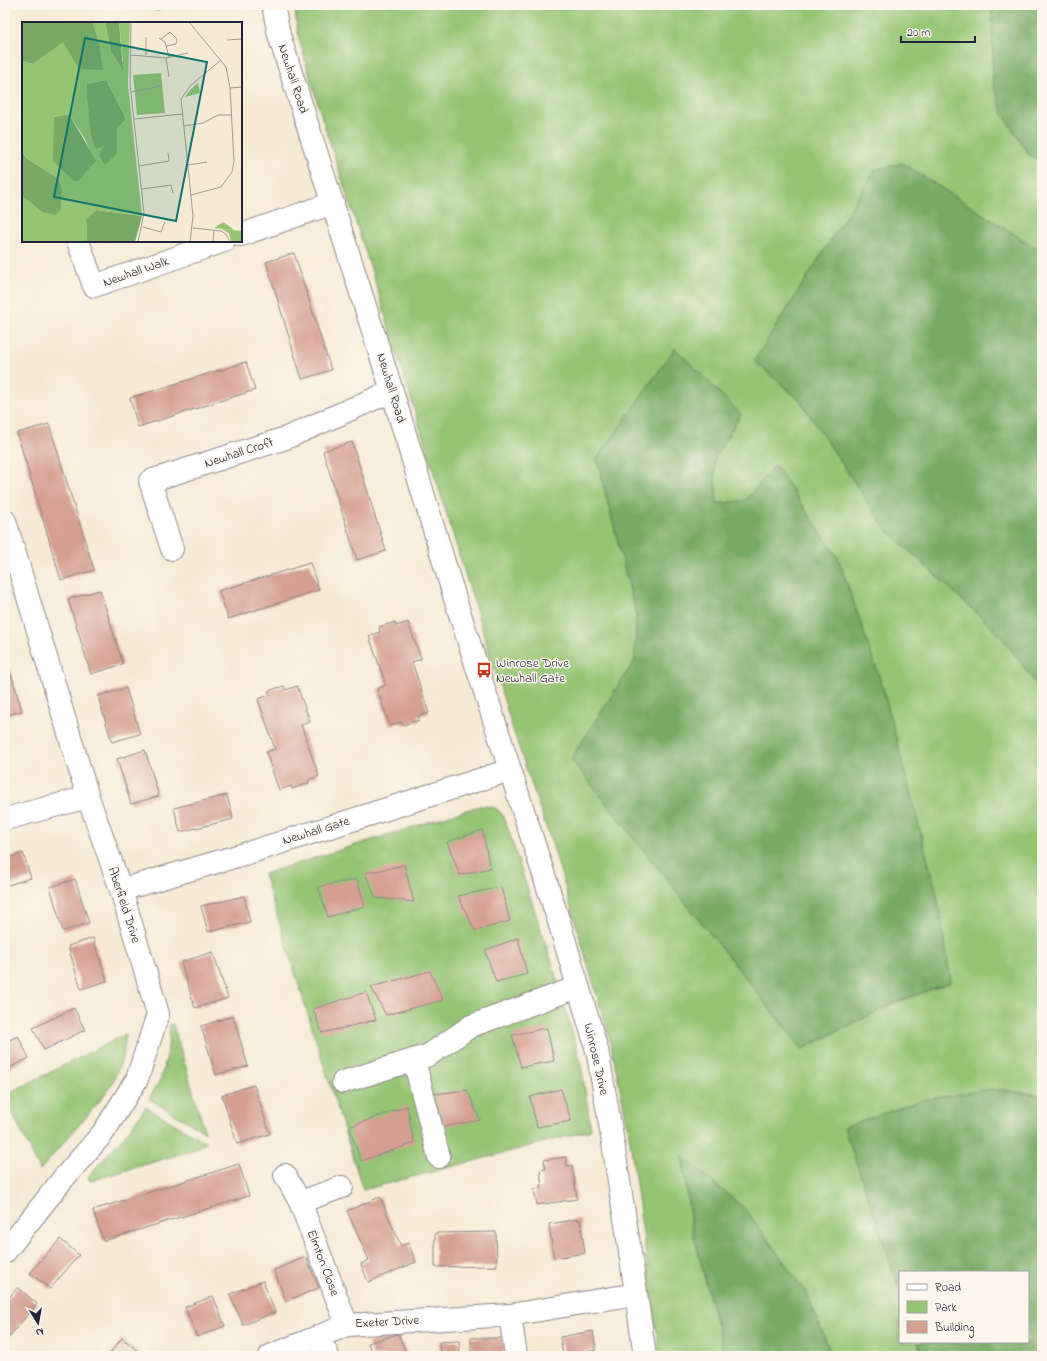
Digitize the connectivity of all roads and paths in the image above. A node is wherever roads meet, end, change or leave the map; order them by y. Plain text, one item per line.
1 (273, 5) edge
2 (333, 203) junction
3 (242, 235) edge
4 (78, 242) edge
5 (221, 242) edge
6 (392, 391) junction
7 (5, 521) edge
8 (172, 549) dead end
9 (510, 770) junction
10 (88, 797) junction
11 (5, 819) edge
12 (121, 890) junction
13 (578, 987) junction
14 (414, 1060) junction
15 (343, 1082) dead end
16 (439, 1157) dead end
17 (285, 1175) dead end
18 (342, 1187) dead end
19 (300, 1202) junction
20 (5, 1252) edge
21 (636, 1294) junction
22 (510, 1315) junction
23 (347, 1325) junction
24 (319, 1336) junction
25 (270, 1356) edge
26 (328, 1356) edge
27 (516, 1356) edge
28 (645, 1356) edge

1 - 2 street, Newhall Road
2 - 3 street
2 - 6 street, Newhall Road
4 - 5 street, Newhall Walk
6 - 8 street, Newhall Croft
6 - 9 street, Newhall Road
7 - 10 street, Aberfield Drive
9 - 12 street, Newhall Gate
9 - 13 street, Winrose Drive
10 - 11 street
10 - 12 street, Aberfield Drive
12 - 20 street, Aberfield Drive
13 - 14 street
13 - 21 street, Winrose Drive
14 - 15 street
14 - 16 street
17 - 19 street, Elmton Close
18 - 19 street
19 - 23 street, Elmton Close
21 - 22 street, Exeter Drive
21 - 28 street, Winrose Drive
22 - 23 street, Exeter Drive
22 - 27 street
23 - 24 street, Exeter Drive
24 - 25 street, Exeter Drive
24 - 26 street

